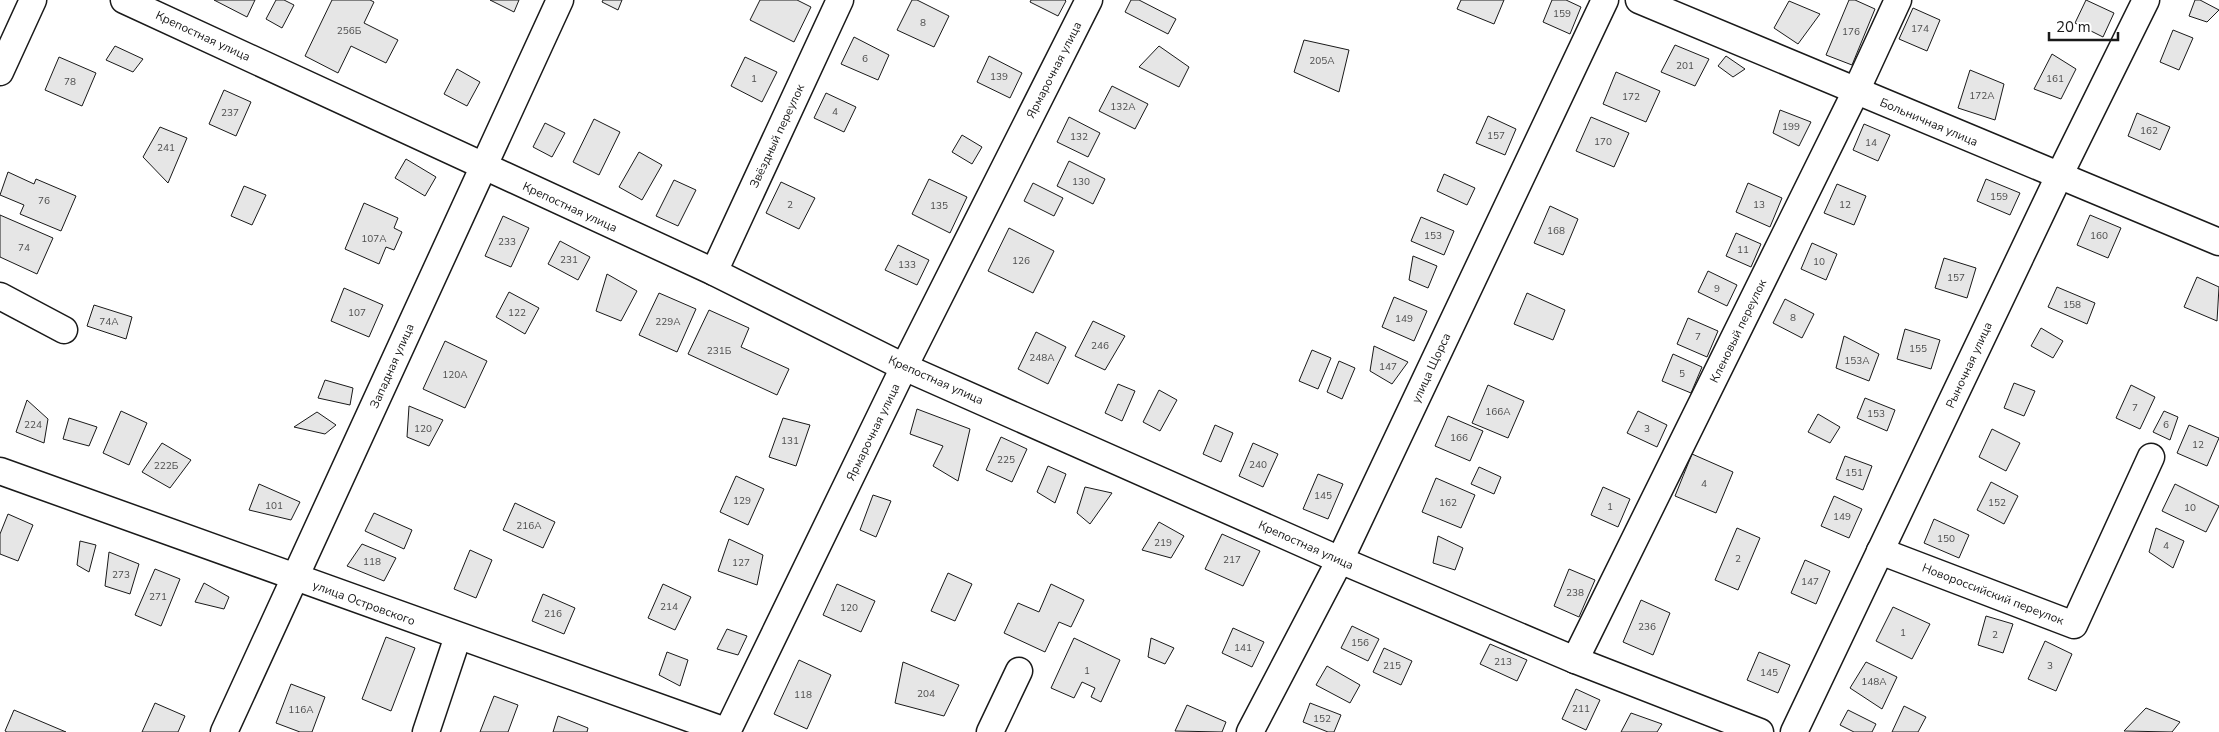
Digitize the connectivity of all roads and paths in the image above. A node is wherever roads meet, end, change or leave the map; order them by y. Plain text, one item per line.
1 (33, 0) edge
2 (124, 0) edge
3 (560, 0) edge
4 (840, 0) edge
5 (1089, 0) edge
6 (1605, 0) edge
7 (1640, 0) edge
8 (1898, 0) edge
9 (2146, 0) edge
10 (0, 72) edge
11 (1856, 91) junction
12 (482, 166) junction
13 (2059, 176) junction
14 (2219, 242) edge
15 (714, 272) junction
16 (0, 296) edge
17 (64, 330) dead end
18 (904, 367) junction
19 (2151, 457) dead end
20 (0, 471) edge
21 (1880, 552) junction
22 (1340, 560) junction
23 (295, 578) junction
24 (458, 636) junction
25 (1575, 660) junction
26 (1019, 671) dead end
27 (224, 732) edge
28 (426, 732) edge
29 (728, 732) edge
30 (990, 732) edge
31 (1250, 732) edge
32 (1760, 732) edge
33 (1794, 732) edge

1 - 10 street
2 - 12 street, Крепостная улица
3 - 12 street, Западная улица
4 - 15 street, Звёздный переулок
5 - 18 street, Ярмарочная улица
6 - 22 street, улица Щорса
7 - 11 street, Больничная улица
8 - 11 street, Кленовый переулок
9 - 13 street, Рыночная улица
11 - 13 street, Больничная улица
11 - 25 street, Кленовый переулок
12 - 15 street, Крепостная улица
12 - 23 street, Западная улица
13 - 14 street, Больничная улица
13 - 21 street, Рыночная улица
15 - 18 street, Крепостная улица
16 - 17 street
18 - 22 street, Крепостная улица
18 - 29 street, Ярмарочная улица
19 - 21 street, Новороссийский переулок
20 - 23 street, улица Островского
21 - 33 street, Рыночная улица
22 - 25 street, Крепостная улица
22 - 31 street, улица Щорса
23 - 24 street, улица Островского
23 - 27 street, Западная улица
24 - 28 street
24 - 29 street, улица Островского
25 - 32 street, Крепостная улица
26 - 30 street

